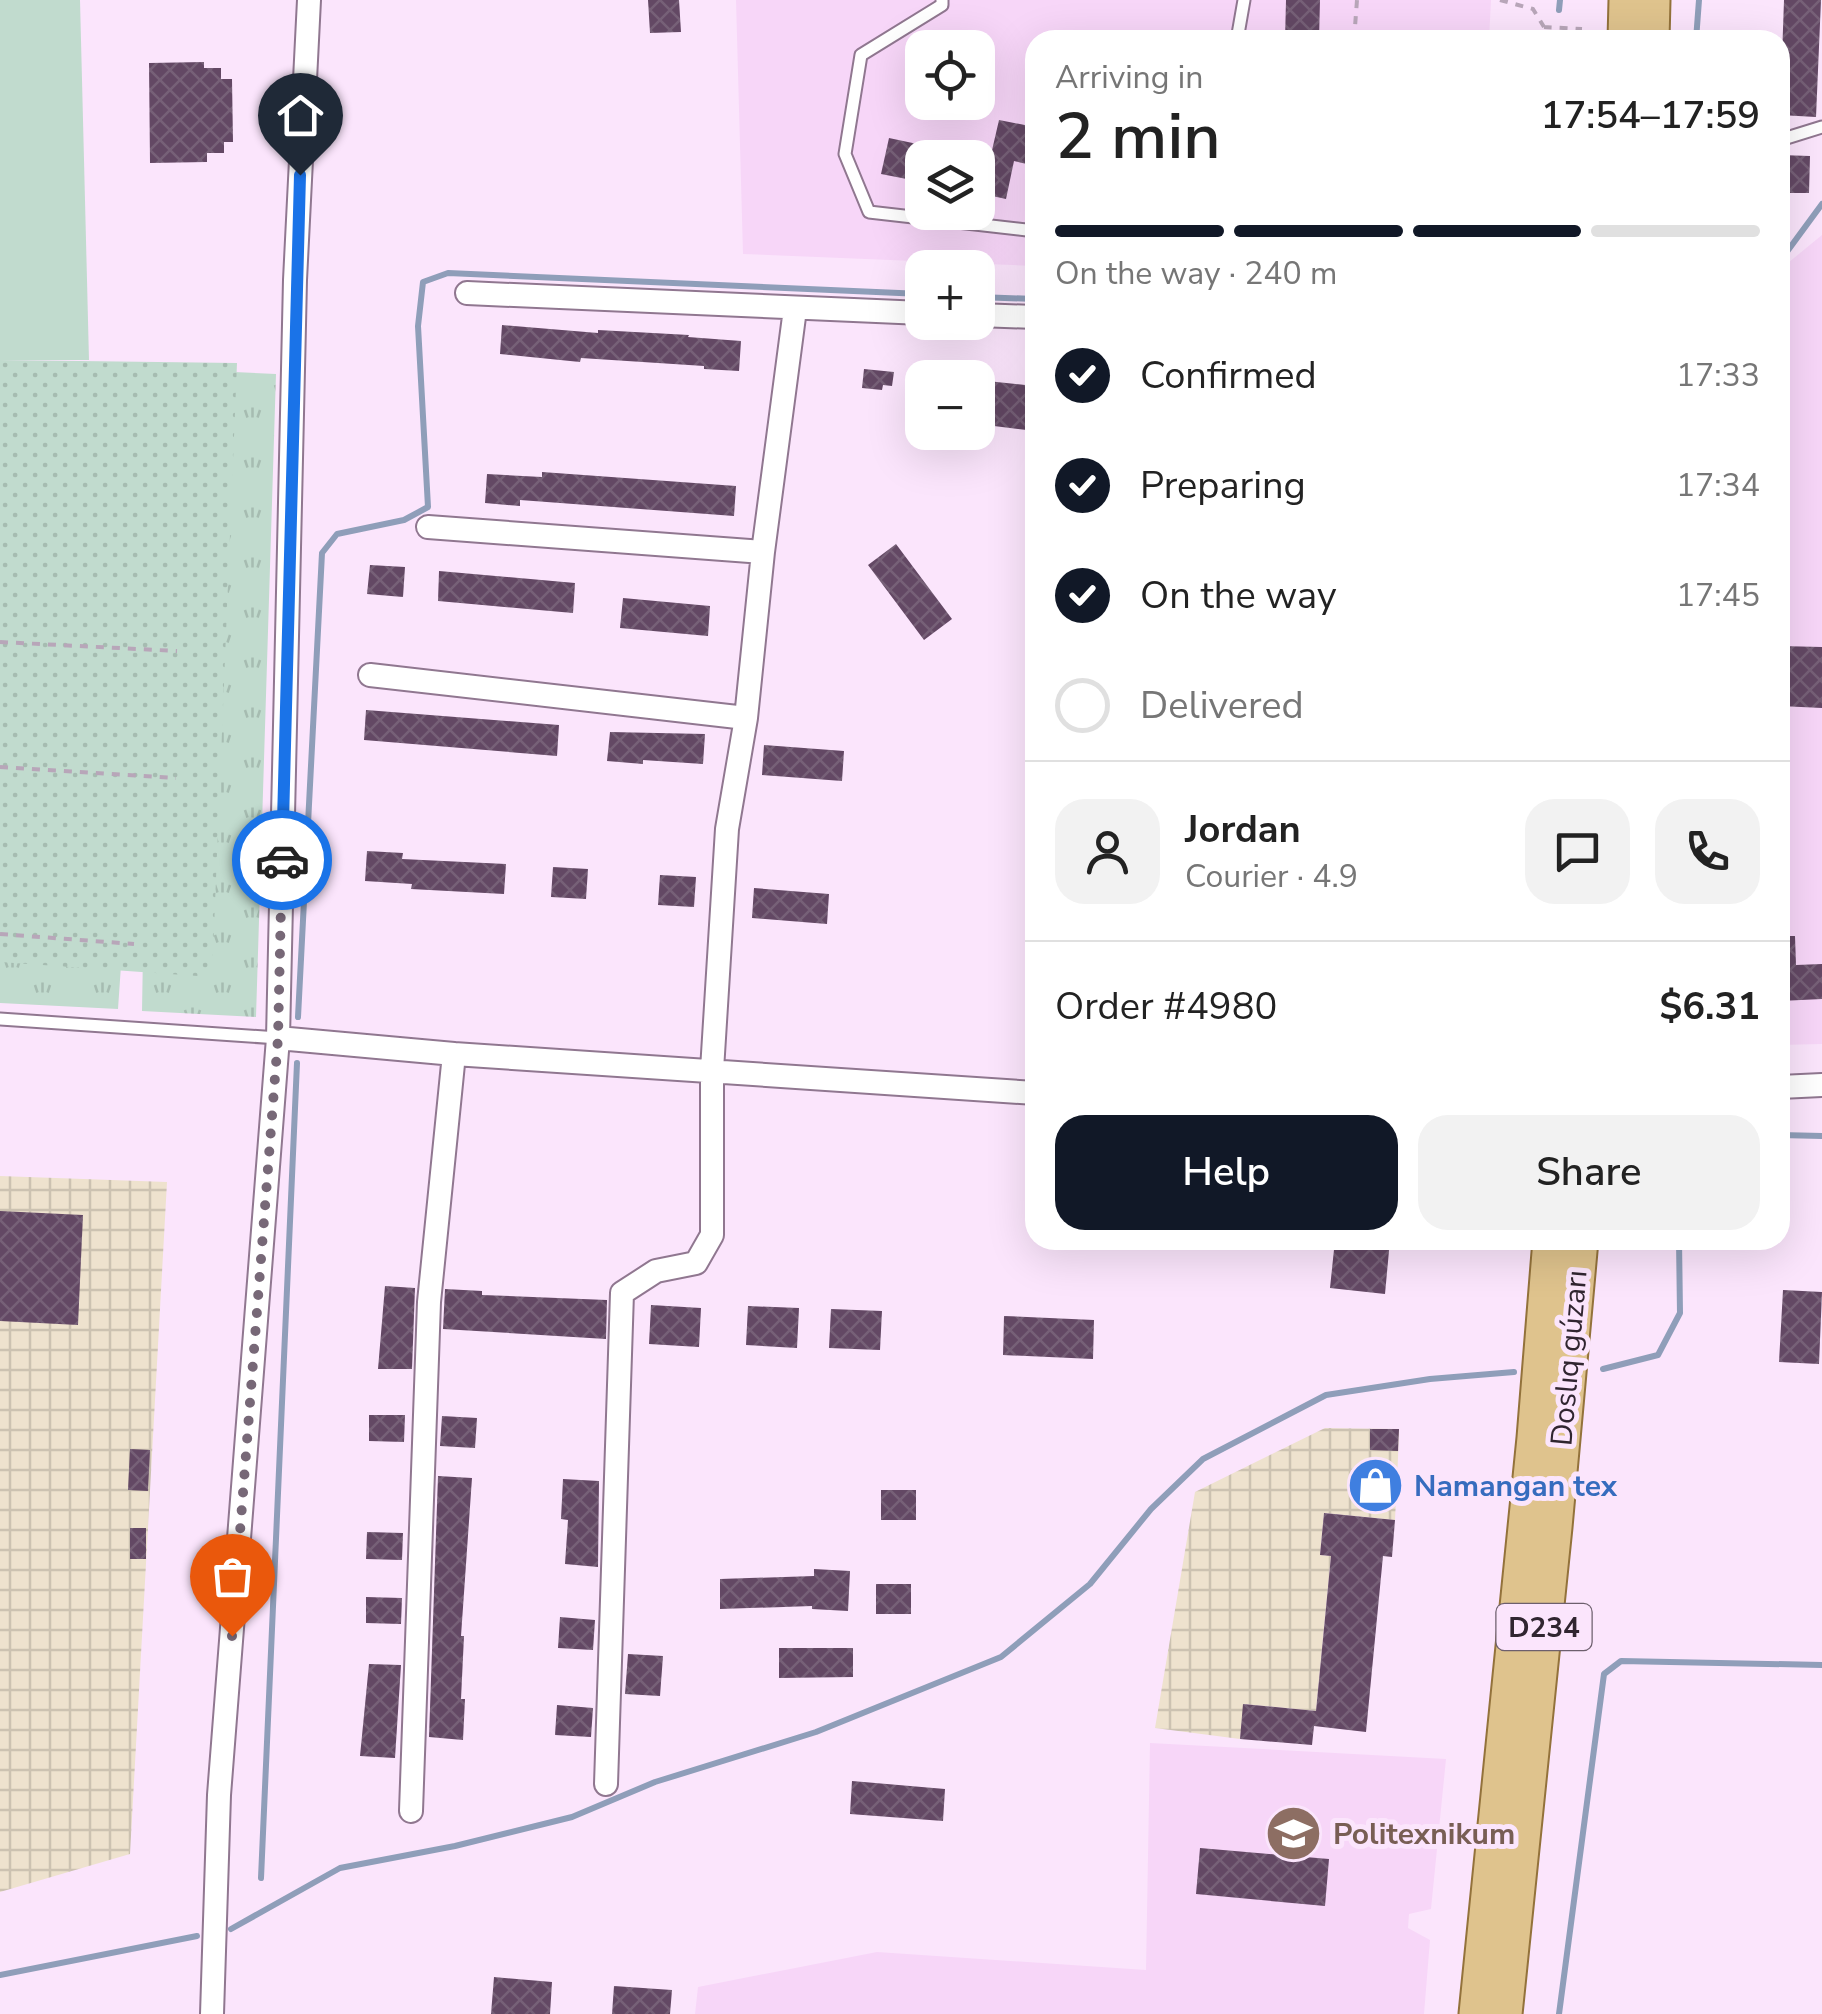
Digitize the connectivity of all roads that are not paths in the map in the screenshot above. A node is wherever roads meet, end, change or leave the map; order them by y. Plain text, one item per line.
1 (309, 0) edge
2 (942, 0) edge
3 (1244, 0) edge
4 (1627, 0) edge
5 (1652, 0) edge
6 (1239, 30) edge
7 (1626, 30) edge
8 (1650, 30) edge
9 (1822, 127) edge
10 (1790, 137) edge
11 (1025, 231) edge
12 (467, 293) dead end
13 (796, 308) junction
14 (905, 312) edge
15 (995, 316) edge
16 (1025, 317) edge
17 (428, 527) dead end
18 (763, 552) junction
19 (370, 675) dead end
20 (746, 718) junction
21 (0, 1018) edge
22 (278, 1038) junction
23 (454, 1054) junction
24 (712, 1070) junction
25 (1822, 1084) edge
26 (1790, 1086) edge
27 (1025, 1093) edge
28 (1550, 1250) edge
29 (1579, 1250) edge
30 (606, 1784) dead end
31 (411, 1811) dead end
32 (212, 2014) edge
33 (1477, 2014) edge
34 (1504, 2014) edge

1 - 22 street
2 - 11 lane
3 - 6 lane
4 - 7 main road
5 - 8 main road
9 - 10 lane
12 - 13 street
13 - 14 street
13 - 18 street
15 - 16 street
17 - 18 street
18 - 20 street
19 - 20 street
20 - 24 street
21 - 22 lane
22 - 23 street
22 - 32 street
23 - 24 street
23 - 31 street
24 - 27 street
24 - 30 street
25 - 26 street
28 - 33 main road, Doslıq gúzarı / D234
29 - 34 main road, Doslıq gúzarı / D234

